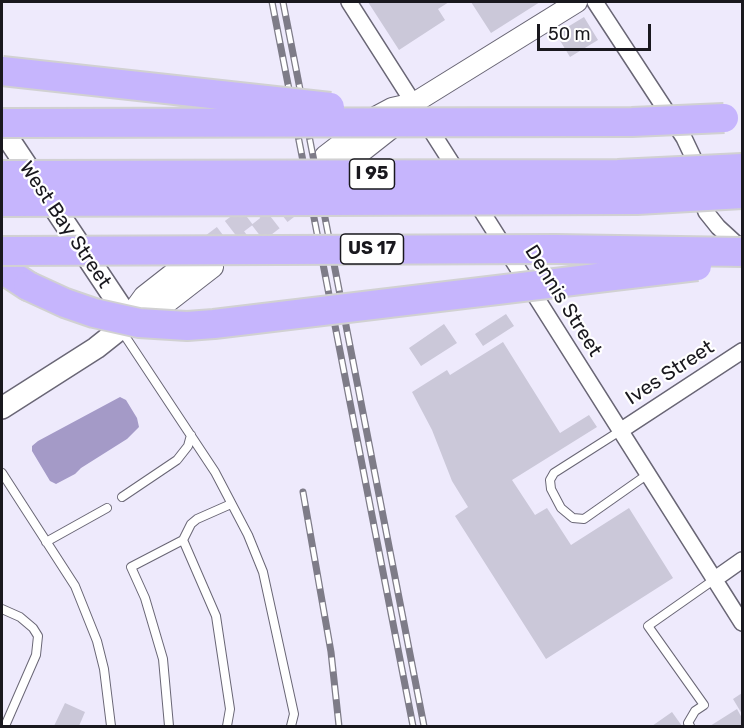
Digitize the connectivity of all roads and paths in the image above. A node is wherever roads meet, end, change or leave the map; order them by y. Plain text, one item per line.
1 (349, 2) edge
2 (577, 2) edge
3 (595, 2) edge
4 (2, 71) edge
5 (414, 104) junction
6 (733, 117) edge
7 (475, 122) junction
8 (2, 123) edge
9 (2, 129) edge
10 (325, 156) dead end
11 (742, 168) edge
12 (2, 175) edge
13 (329, 178) dead end
14 (742, 194) edge
15 (2, 202) edge
16 (207, 247) tunnel mouth
17 (742, 250) edge
18 (2, 251) edge
19 (742, 260) edge
20 (213, 267) tunnel mouth
21 (2, 269) edge
22 (125, 325) junction
23 (742, 351) edge
24 (2, 408) edge
25 (620, 431) junction
26 (191, 435) junction
27 (2, 473) edge
28 (648, 474) junction
29 (122, 497) dead end
30 (231, 504) junction
31 (107, 508) dead end
32 (183, 540) junction
33 (46, 542) junction
34 (742, 560) edge
35 (715, 579) junction
36 (2, 609) edge
37 (742, 623) edge
38 (4, 726) edge
39 (111, 726) edge
40 (169, 726) edge
41 (227, 726) edge
42 (291, 726) edge
43 (690, 726) edge

1 - 5 street, Dennis Street
2 - 5 street
3 - 17 street
4 - 7 highway, bridge
5 - 10 street
5 - 13 street
5 - 25 street, Dennis Street
6 - 7 highway, bridge
7 - 8 highway, bridge
9 - 22 main road, West Bay Street
11 - 12 highway, I 95, bridge
14 - 15 highway, I 95, bridge
16 - 22 street
17 - 18 highway, US 17, bridge
19 - 21 highway, bridge
20 - 22 street
22 - 24 main road
22 - 26 lane
23 - 25 street, Ives Street
25 - 28 street, Dennis Street
25 - 28 lane
26 - 29 lane
26 - 30 lane
27 - 33 lane
28 - 35 street, Dennis Street
30 - 32 lane
30 - 42 lane
31 - 33 lane
32 - 40 lane
32 - 41 lane
33 - 39 lane
34 - 35 street
35 - 37 street, Dennis Street
35 - 43 lane
36 - 38 lane

